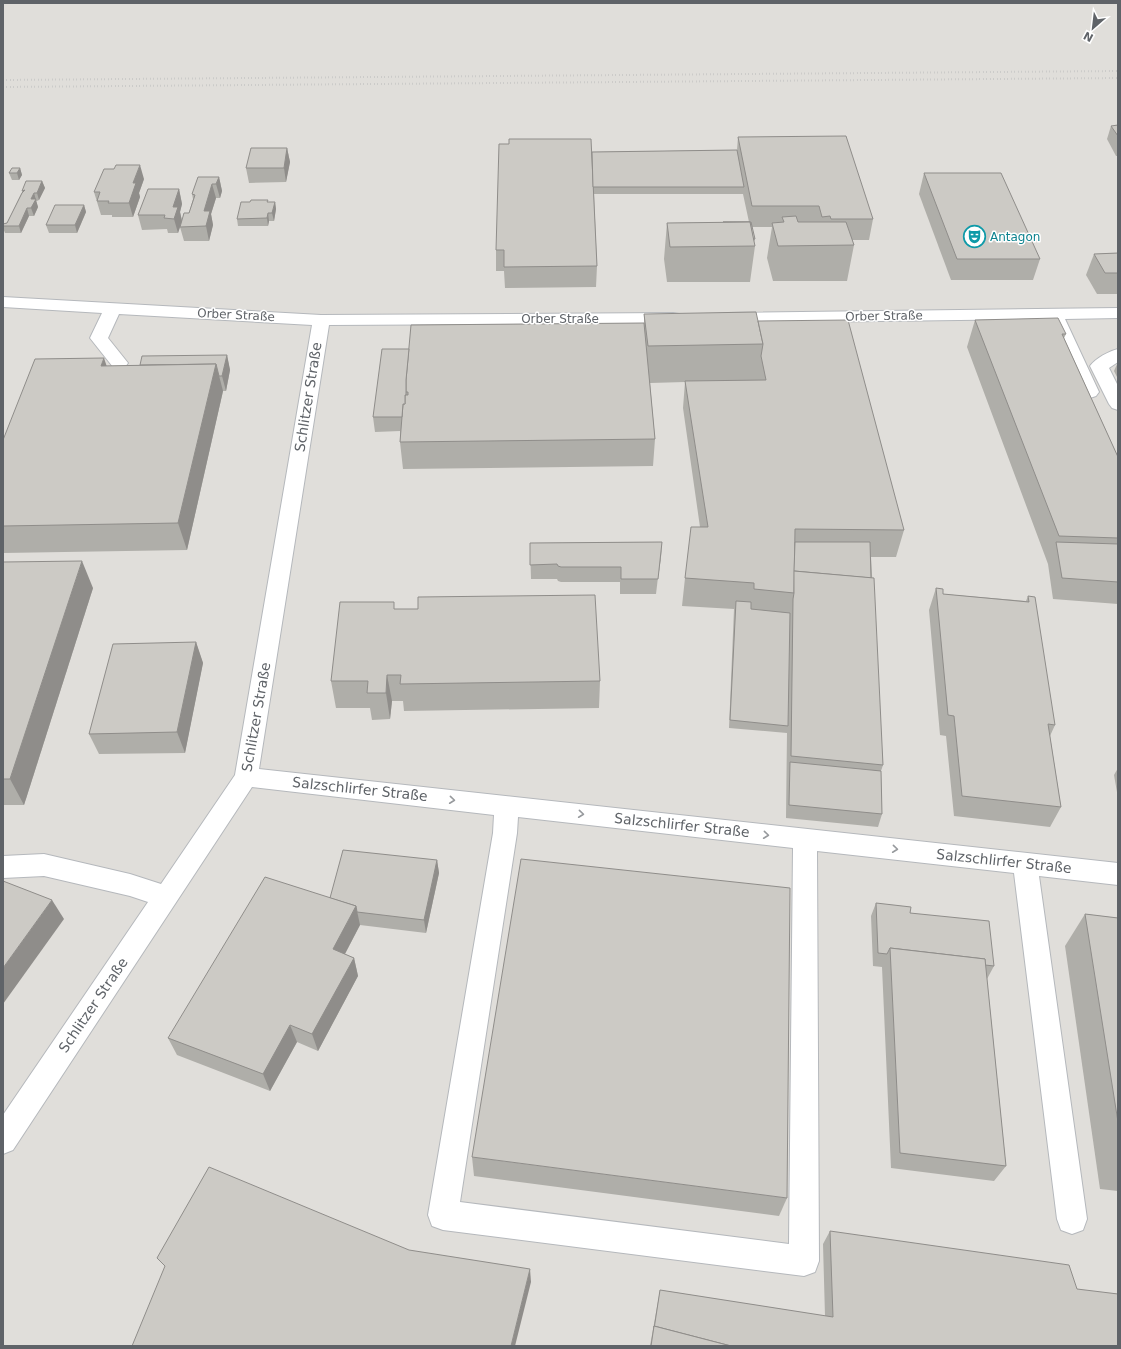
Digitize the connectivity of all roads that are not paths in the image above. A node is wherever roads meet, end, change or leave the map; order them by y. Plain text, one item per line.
1 (3, 302) edge
2 (113, 308) junction
3 (1118, 313) edge
4 (1054, 314) junction
5 (691, 318) edge
6 (713, 318) edge
7 (321, 320) junction
8 (1118, 354) edge
9 (119, 363) dead end
10 (1090, 392) edge
11 (1118, 404) edge
12 (246, 777) junction
13 (507, 806) junction
14 (806, 839) junction
15 (1025, 864) junction
16 (3, 867) edge
17 (1118, 874) edge
18 (165, 896) junction
19 (3, 1140) edge
20 (1072, 1219) dead end

1 - 2 street, Orber Straße
2 - 7 street, Orber Straße
2 - 9 street
3 - 4 street, Orber Straße
4 - 6 street, Orber Straße
4 - 10 street
5 - 7 street, Orber Straße
7 - 12 street, Schlitzer Straße
8 - 11 street
12 -> 13 street, Salzschlirfer Straße
12 - 18 street, Schlitzer Straße
13 -> 14 street, Salzschlirfer Straße
13 - 14 street
14 -> 15 street, Salzschlirfer Straße
15 - 17 street, Salzschlirfer Straße
15 - 20 street
16 - 18 street
18 - 19 street, Schlitzer Straße

